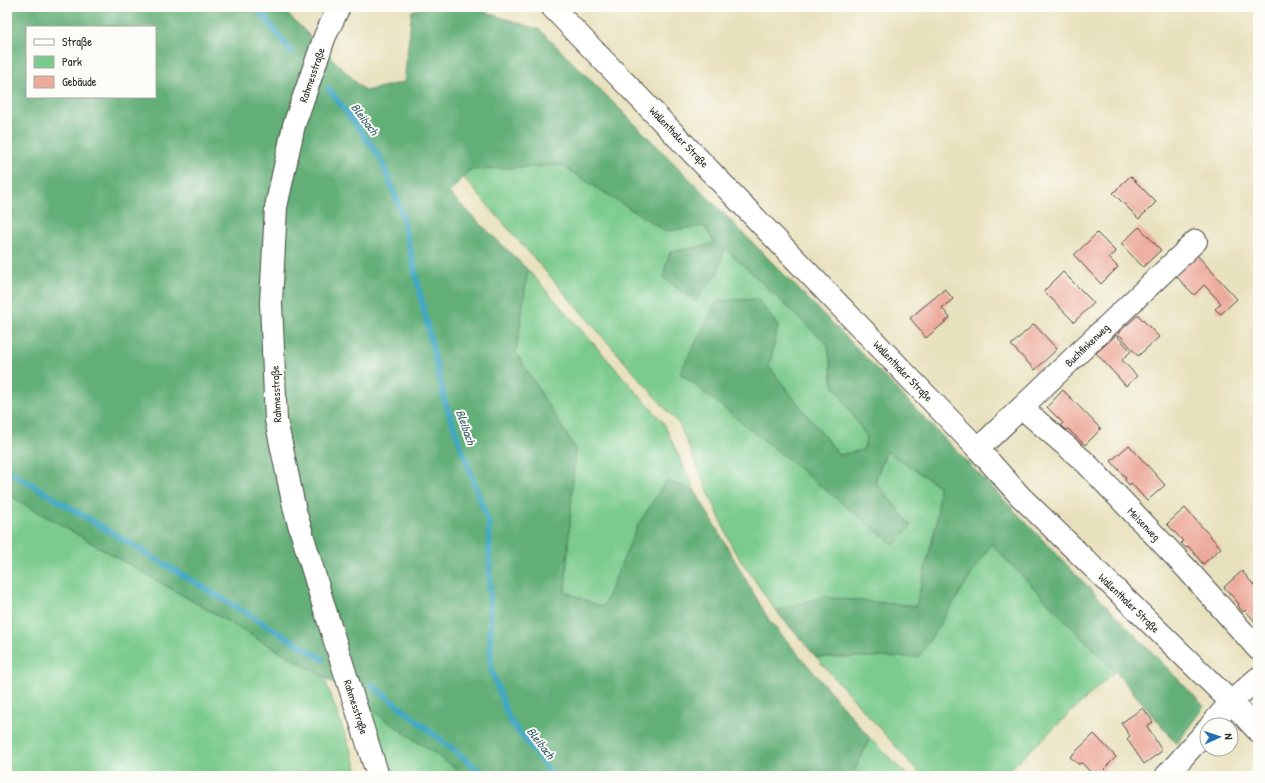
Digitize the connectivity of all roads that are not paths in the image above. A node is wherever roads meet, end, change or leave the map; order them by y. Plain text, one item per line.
1 (338, 7) edge
2 (552, 7) edge
3 (1196, 241) dead end
4 (1022, 408) junction
5 (978, 449) junction
6 (1258, 649) edge
7 (1258, 678) edge
8 (1231, 702) junction
9 (1218, 717) edge
10 (1258, 731) edge
11 (1199, 739) edge
12 (378, 776) edge
13 (1166, 776) edge

1 - 12 street, Rahmesstraße
2 - 5 street, Wallenthaler Straße
3 - 4 street, Buchfinkenweg
4 - 5 street, Buchfinkenweg
4 - 6 street, Meisenweg
5 - 8 street, Wallenthaler Straße
7 - 8 street
8 - 9 street
8 - 10 street, Wallenthaler Straße
11 - 13 street

